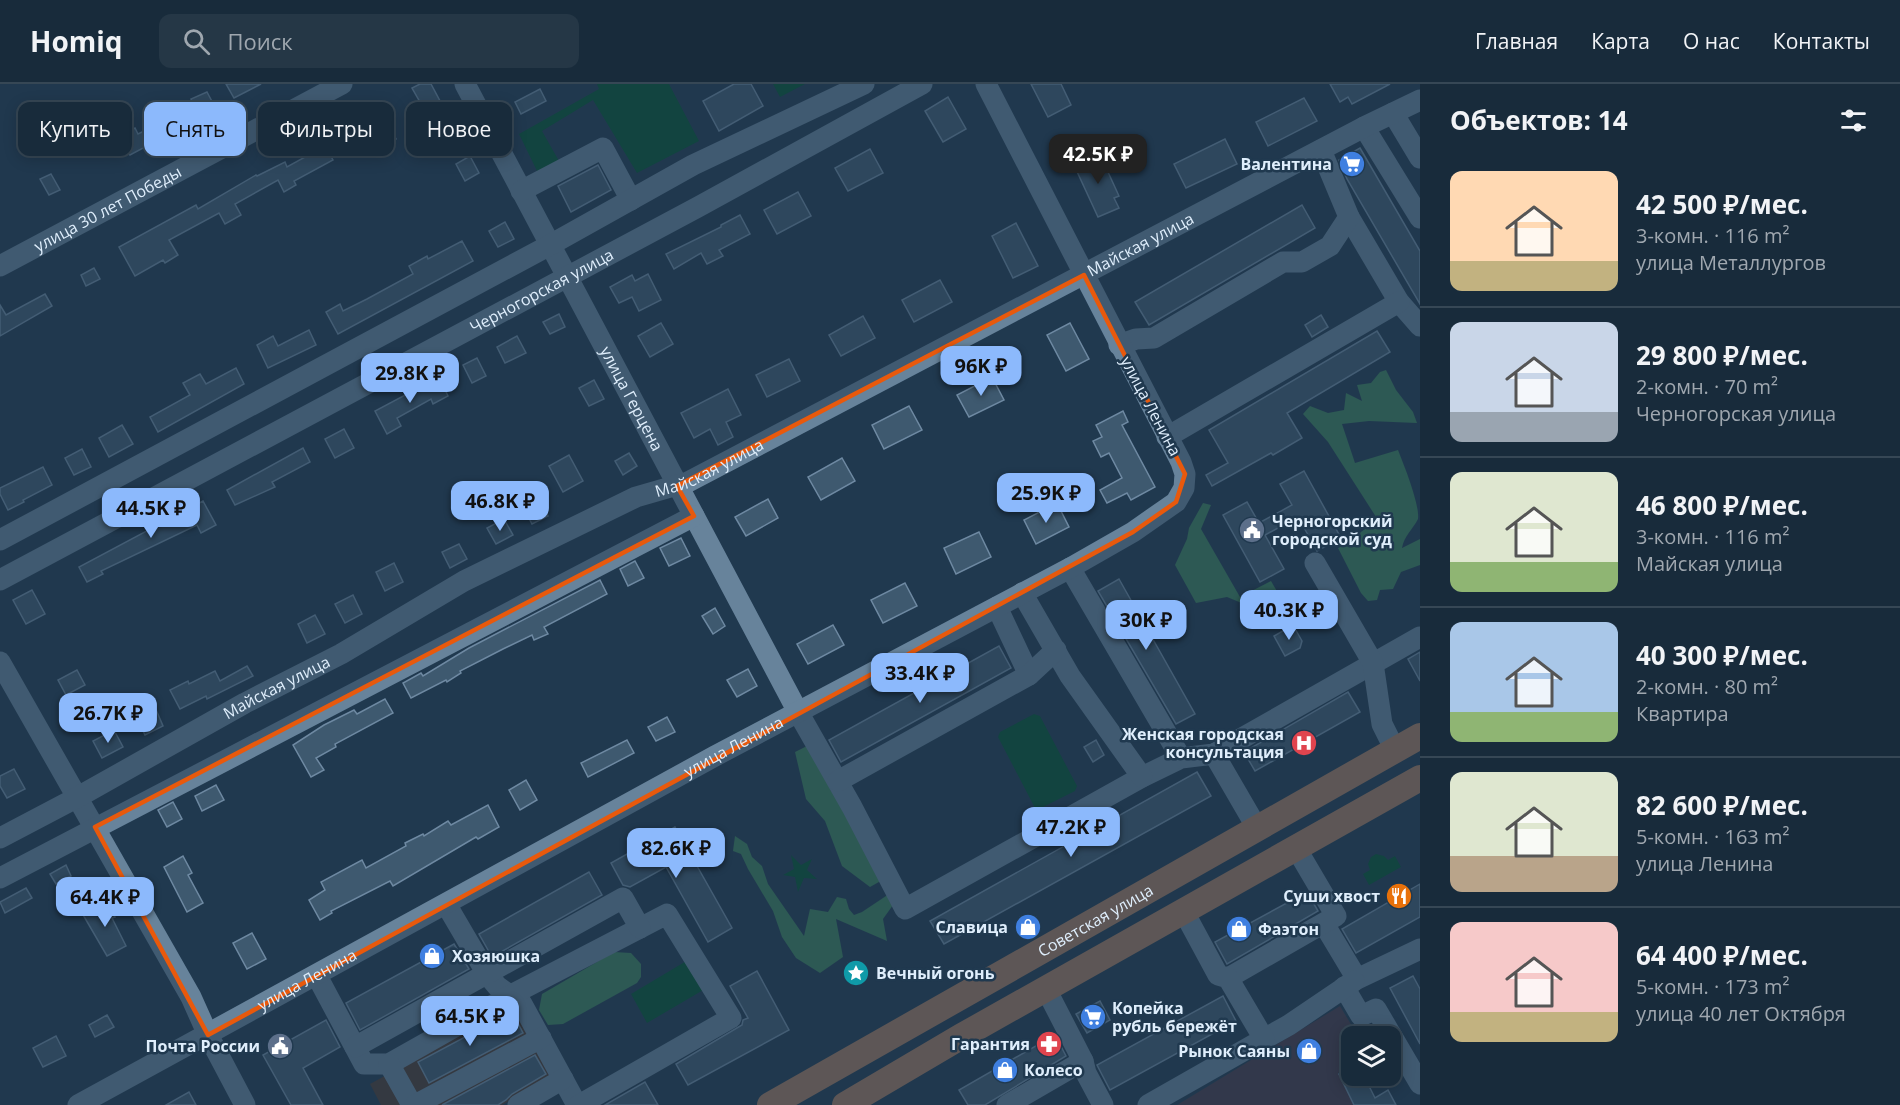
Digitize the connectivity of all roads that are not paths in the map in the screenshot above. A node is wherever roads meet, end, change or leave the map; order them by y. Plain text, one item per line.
1 (342, 84) edge
2 (465, 84) edge
3 (864, 84) edge
4 (922, 84) edge
5 (986, 84) edge
6 (1420, 100) edge
7 (1393, 113) junction
8 (1364, 128) junction
9 (1321, 150) junction
10 (1420, 158) edge
11 (521, 191) junction
12 (631, 200) junction
13 (1349, 217) junction
14 (1420, 218) edge
15 (550, 245) junction
16 (0, 266) edge
17 (566, 276) junction
18 (1086, 281) junction
19 (1399, 302) junction
20 (1420, 326) edge
21 (1119, 345) junction
22 (1167, 437) junction
23 (677, 486) junction
24 (694, 516) junction
25 (0, 540) edge
26 (1315, 563) dead end
27 (1070, 568) junction
28 (0, 580) edge
29 (1022, 593) junction
30 (997, 607) junction
31 (1420, 637) edge
32 (1056, 650) junction
33 (0, 662) edge
34 (1373, 663) junction
35 (1029, 675) junction
36 (798, 712) junction
37 (1420, 736) edge
38 (1395, 750) junction
39 (1214, 754) junction
40 (1181, 758) junction
41 (1142, 777) junction
42 (1420, 779) edge
43 (838, 781) junction
44 (78, 797) junction
45 (95, 827) junction
46 (1257, 828) junction
47 (0, 838) edge
48 (1296, 848) junction
49 (0, 878) edge
50 (446, 904) junction
51 (1184, 912) junction
52 (1324, 924) junction
53 (640, 928) junction
54 (1420, 949) edge
55 (487, 974) junction
56 (317, 976) junction
57 (1228, 978) junction
58 (1351, 983) junction
59 (1046, 989) junction
60 (511, 995) junction
61 (208, 1035) junction
62 (541, 1038) junction
63 (1264, 1039) junction
64 (355, 1047) junction
65 (1083, 1060) junction
66 (390, 1064) junction
67 (840, 1065) junction
68 (563, 1080) junction
69 (1420, 1084) edge
70 (855, 1103) edge
71 (78, 1105) edge
72 (245, 1105) edge
73 (414, 1105) edge
74 (518, 1105) edge
75 (578, 1105) edge
76 (770, 1105) edge
77 (1007, 1105) edge
78 (1103, 1105) edge
79 (1148, 1105) edge

1 - 16 street, улица 30 лет Победы
2 - 11 street, улица Герцена
3 - 12 street
4 - 17 street, Черногорская улица
5 - 18 street, улица Ленина
6 - 7 street, Майская улица
7 - 8 street, Майская улица
7 - 10 street
8 - 9 street, Майская улица
8 - 14 street
9 - 13 street
9 - 18 street, Майская улица
11 - 12 street
11 - 15 street, улица Герцена
12 - 15 street
13 - 19 street
13 - 21 street
15 - 17 street, улица Герцена
15 - 25 street
17 - 23 street, улица Герцена
17 - 28 street, Черногорская улица
18 - 21 street, улица Ленина
18 - 23 street, Майская улица
19 - 20 street
19 - 22 street
21 - 22 street, улица Ленина
22 - 27 street, улица Ленина
23 - 24 street, улица Герцена
23 - 44 street, Майская улица
24 - 36 street, улица Герцена
24 - 45 street
26 - 34 street
27 - 29 street, улица Ленина
27 - 40 street
29 - 30 street, улица Ленина
29 - 32 street
30 - 35 street
30 - 36 street, улица Ленина
31 - 34 street
32 - 35 street
32 - 41 street
33 - 44 street
34 - 38 street
34 - 39 street
35 - 43 street
36 - 43 street, улица Герцена
36 - 50 street, улица Ленина
37 - 38 main road, Советская улица
38 - 46 main road, Советская улица
39 - 40 street
39 - 46 street
40 - 41 street
41 - 43 street, улица Герцена
42 - 48 main road
44 - 45 street
44 - 47 street, Майская улица
45 - 49 street
45 - 61 street
46 - 67 main road, Советская улица
48 - 51 main road
48 - 52 street
50 - 55 street
50 - 56 street, улица Ленина
51 - 57 street
51 - 59 main road
52 - 57 street
52 - 58 street
53 - 55 street
53 - 60 street
53 - 75 street
54 - 58 street
55 - 60 street
55 - 64 street
56 - 61 street, улица Ленина
56 - 64 street
57 - 63 street
58 - 63 street
58 - 69 street
59 - 65 street
59 - 70 main road
60 - 62 street
60 - 66 street
61 - 71 street, улица Ленина
61 - 72 street
62 - 68 street
62 - 73 street
63 - 79 street
64 - 66 street
65 - 77 street
65 - 78 street
66 - 73 street
67 - 70 main road
67 - 76 main road, Советская улица
68 - 74 street
68 - 75 street

